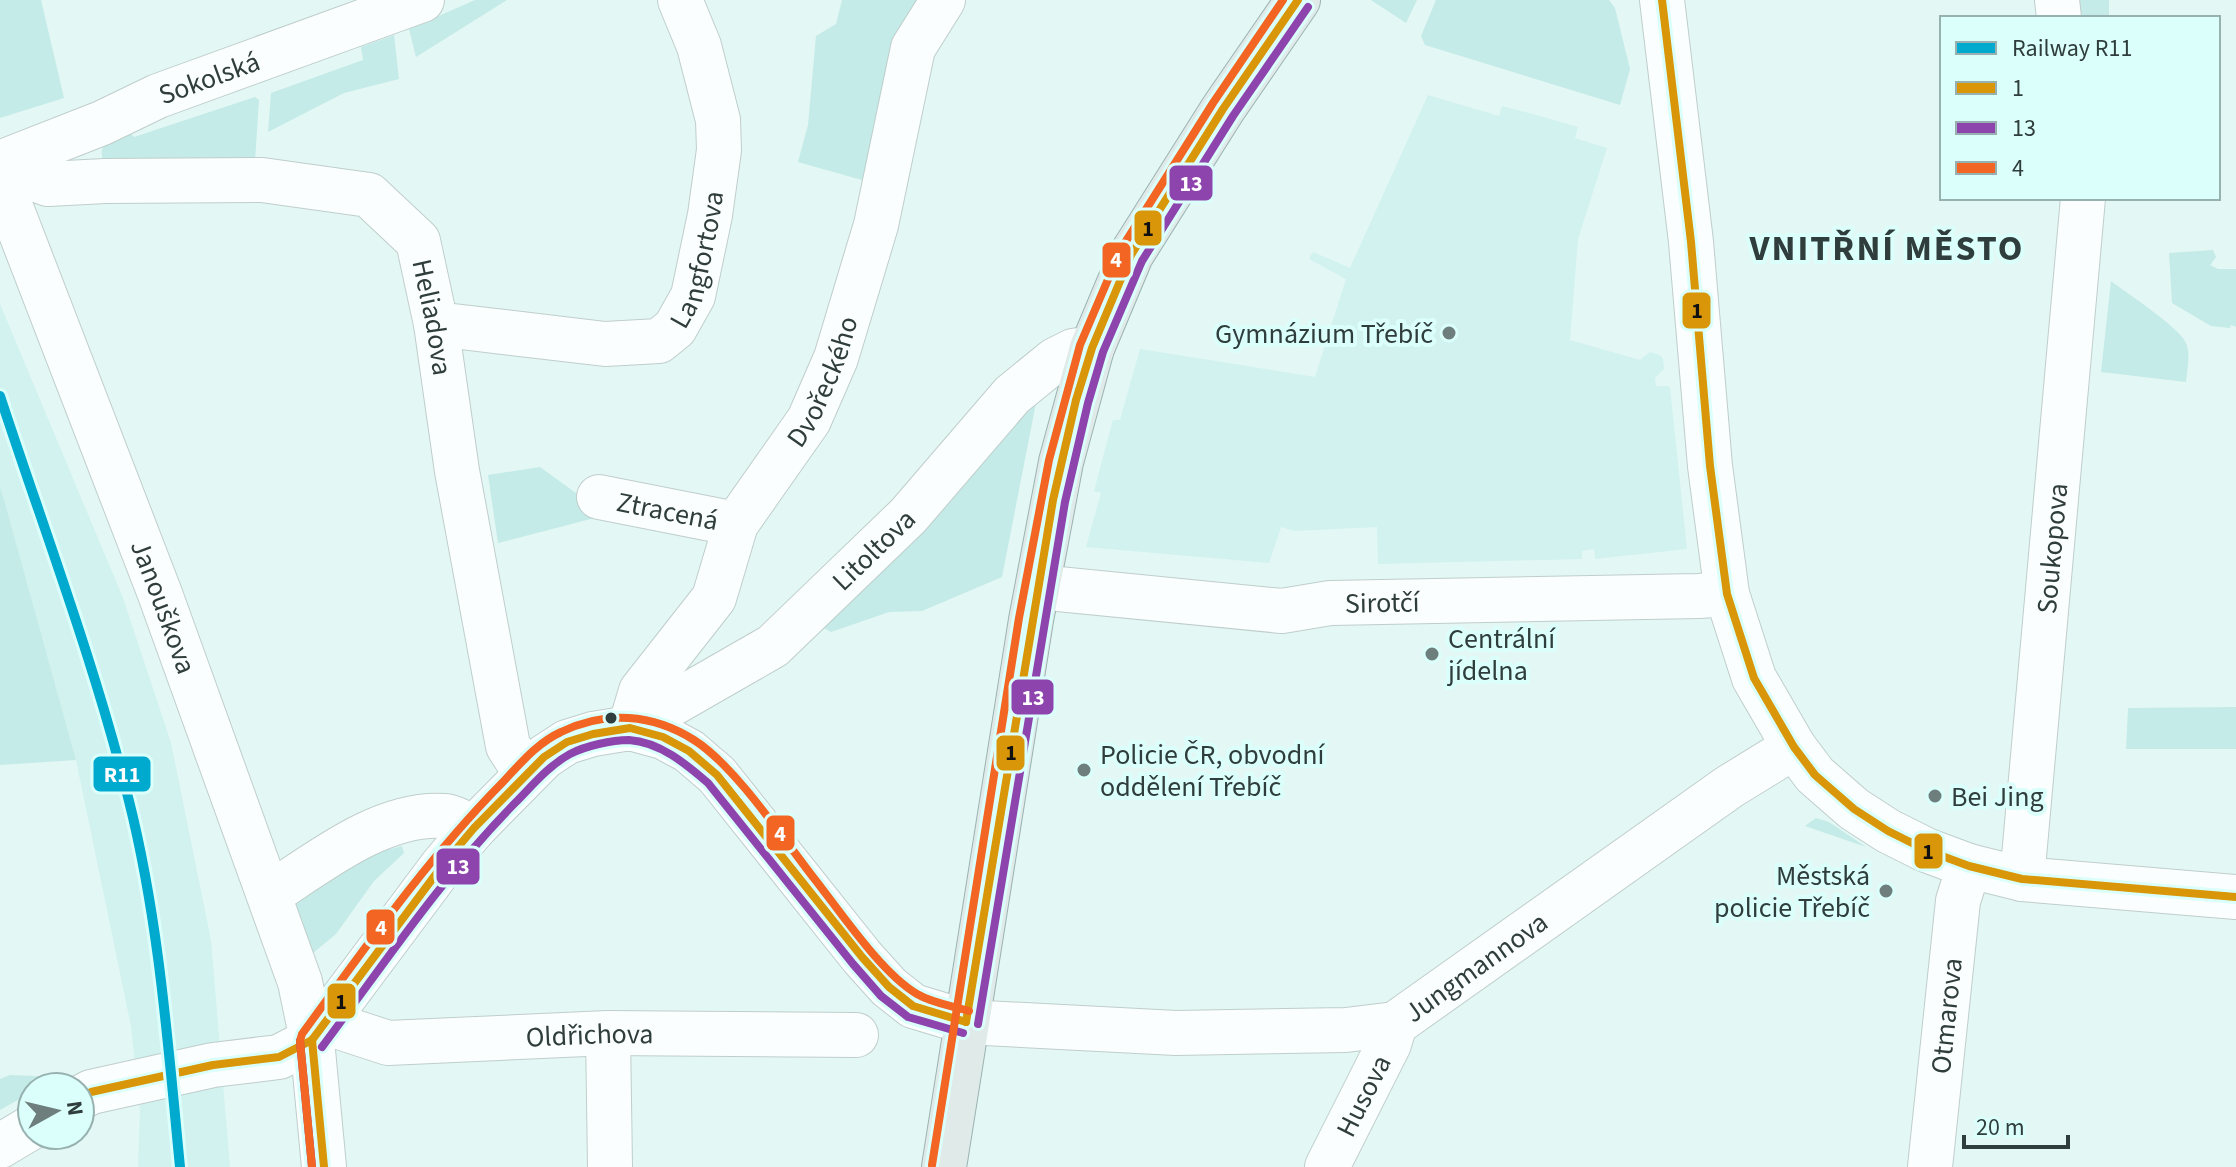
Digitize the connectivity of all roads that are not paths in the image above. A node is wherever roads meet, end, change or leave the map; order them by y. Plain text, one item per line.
1 (422, 0) edge
2 (680, 0) edge
3 (943, 0) edge
4 (1298, 0) edge
5 (1662, 0) edge
6 (0, 165) edge
7 (0, 179) edge
8 (2082, 208) edge
9 (436, 324) junction
10 (1092, 348) junction
11 (599, 497) dead end
12 (736, 524) junction
13 (1038, 587) junction
14 (1727, 594) junction
15 (630, 728) junction
16 (1794, 747) junction
17 (526, 774) junction
18 (474, 828) junction
19 (1969, 866) junction
20 (2022, 879) junction
21 (270, 894) junction
22 (2236, 897) edge
23 (966, 1022) junction
24 (1395, 1024) junction
25 (319, 1031) junction
26 (608, 1033) junction
27 (856, 1035) dead end
28 (96, 1091) edge
29 (324, 1167) edge
30 (610, 1167) edge
31 (944, 1167) edge
32 (1327, 1167) edge
33 (1930, 1167) edge

1 - 6 street, Sokolská
2 - 9 street, Langfortova
3 - 12 street, Dvořeckého
4 - 10 main road
5 - 14 street
6 - 9 street, Heliadova
7 - 21 street, Janouškova
8 - 20 street, Soukopova
9 - 17 street, Heliadova
10 - 13 main road
10 - 15 street, Litoltova
11 - 12 street, Ztracená
12 - 15 street, Dvořeckého
13 - 14 street, Sirotčí
13 - 23 main road
14 - 16 street
15 - 17 street
15 - 23 street, Jungmannova
16 - 19 street
16 - 24 street, Jungmannova
17 - 18 street
18 - 21 street
18 - 25 street
19 - 20 street
19 - 33 street, Otmarova
20 - 22 street
21 - 25 street, Janouškova
23 - 24 street, Jungmannova
23 - 31 main road
24 - 32 street, Husova
25 - 26 street, Oldřichova
25 - 28 street
25 - 29 street, Janouškova
26 - 27 street, Oldřichova
26 - 30 street

